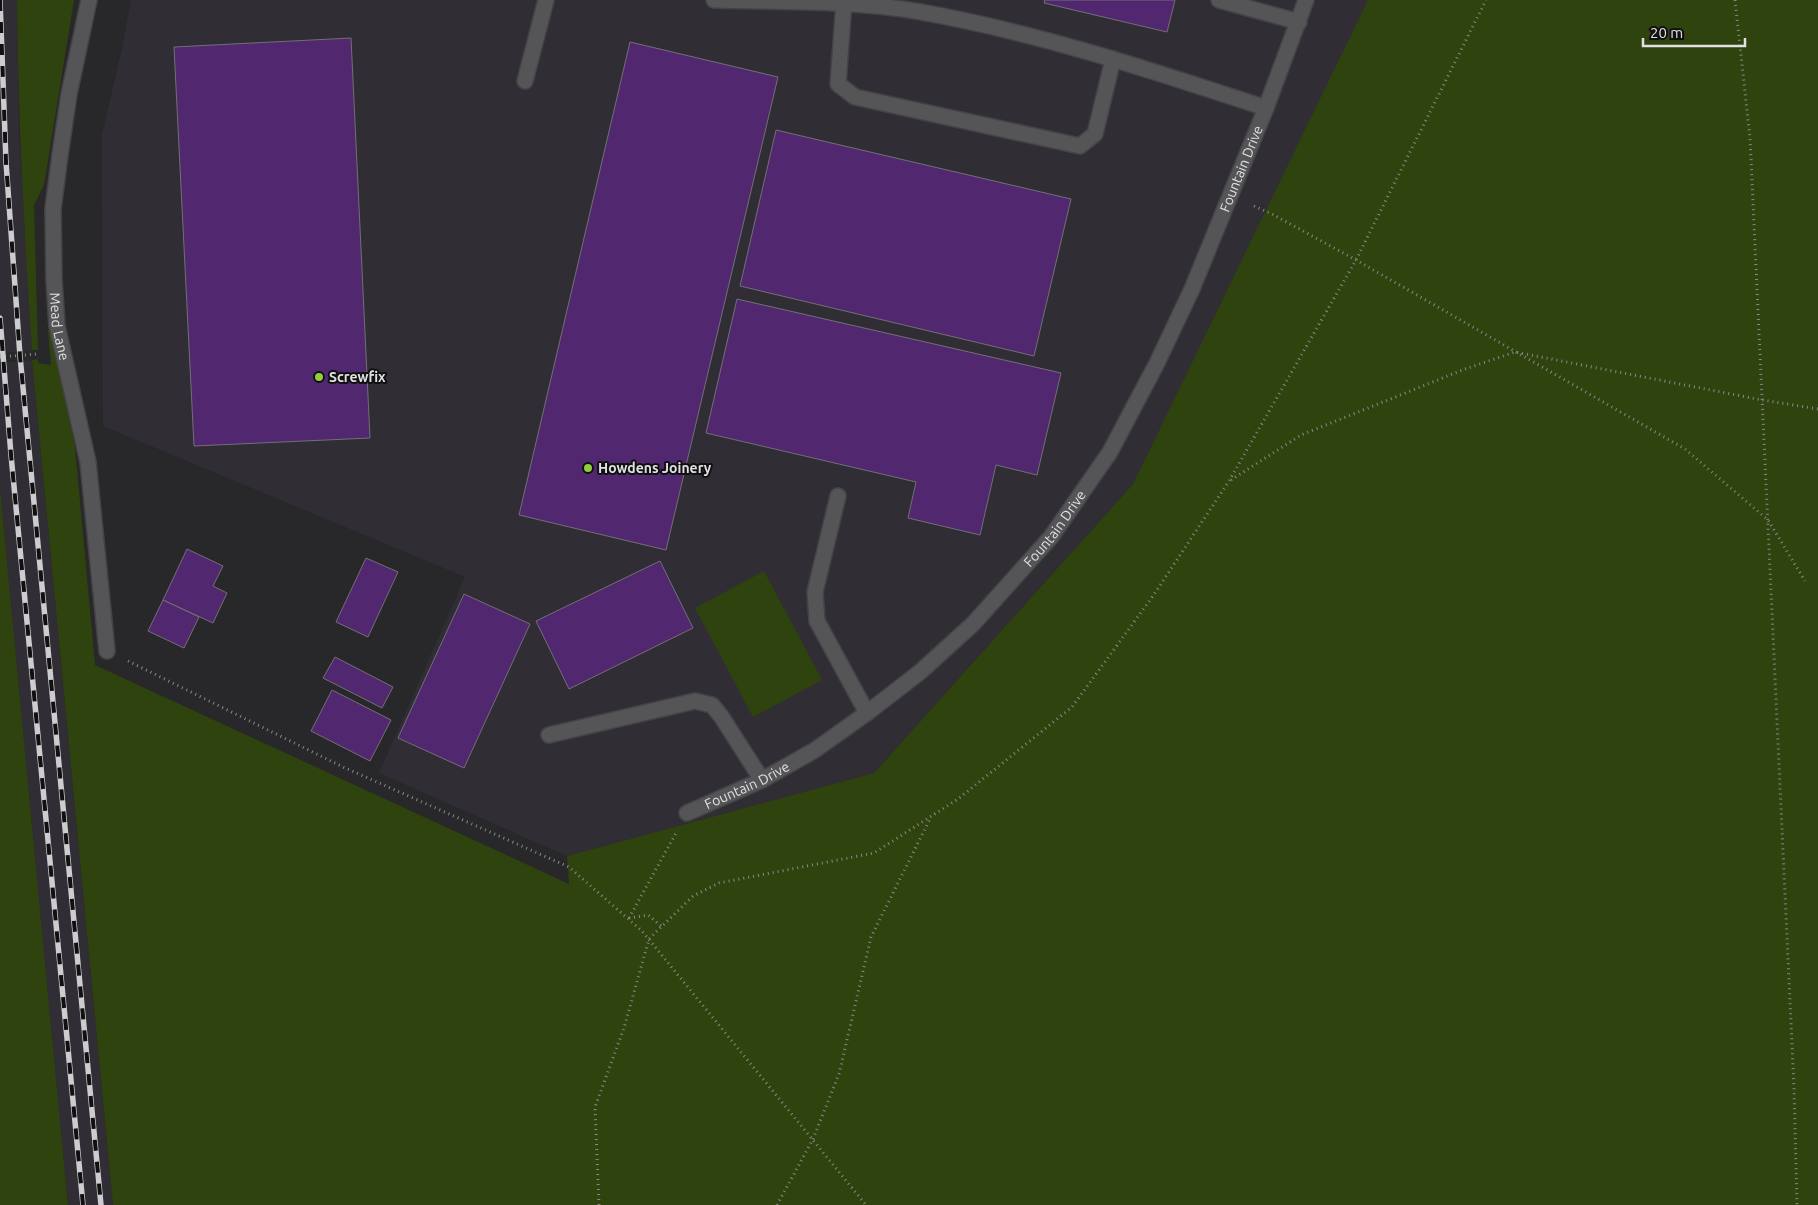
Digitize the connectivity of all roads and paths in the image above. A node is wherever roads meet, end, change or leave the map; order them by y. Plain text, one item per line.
1 (88, 0) edge
2 (546, 0) edge
3 (714, 0) edge
4 (1220, 0) edge
5 (1306, 0) edge
6 (1486, 0) edge
7 (1734, 0) edge
8 (760, 1) edge
9 (844, 2) junction
10 (1299, 22) junction
11 (1113, 59) junction
12 (525, 80) dead end
13 (1266, 108) junction
14 (1230, 196) junction
15 (1356, 260) junction
16 (1515, 352) junction
17 (1762, 400) junction
18 (1818, 409) edge
19 (1229, 481) junction
20 (838, 496) dead end
21 (1768, 520) junction
22 (1805, 581) dead end
23 (107, 651) joint
24 (867, 713) junction
25 (549, 735) dead end
26 (762, 780) junction
27 (687, 813) joint
28 (931, 816) junction
29 (629, 918) junction
30 (662, 926) junction
31 (649, 939) junction
32 (813, 1139) junction
33 (599, 1205) edge
34 (777, 1205) edge
35 (866, 1205) edge
36 (1797, 1205) edge

1 - 23 street, Mead Lane
2 - 12 street
3 - 8 street, Fountain Drive
4 - 10 street
5 - 10 street, Fountain Drive
6 - 15 path
7 - 17 path
8 - 9 street, Fountain Drive
9 - 11 street, Fountain Drive
9 - 11 street
10 - 13 street, Fountain Drive
11 - 13 street, Fountain Drive
13 - 14 street, Fountain Drive
14 - 15 path
14 - 24 street, Fountain Drive
15 - 16 path
15 - 19 path
16 - 17 path
16 - 19 path
16 - 21 path
17 - 18 path
17 - 21 path
19 - 28 path
20 - 24 street
21 - 22 path
21 - 36 path
23 - 29 path
24 - 26 street, Fountain Drive
25 - 26 street
26 - 27 street, Fountain Drive
27 - 29 path
28 - 30 path
28 - 32 path
29 - 30 path
29 - 31 path
30 - 31 path
31 - 32 path
31 - 33 path
32 - 34 path
32 - 35 path

